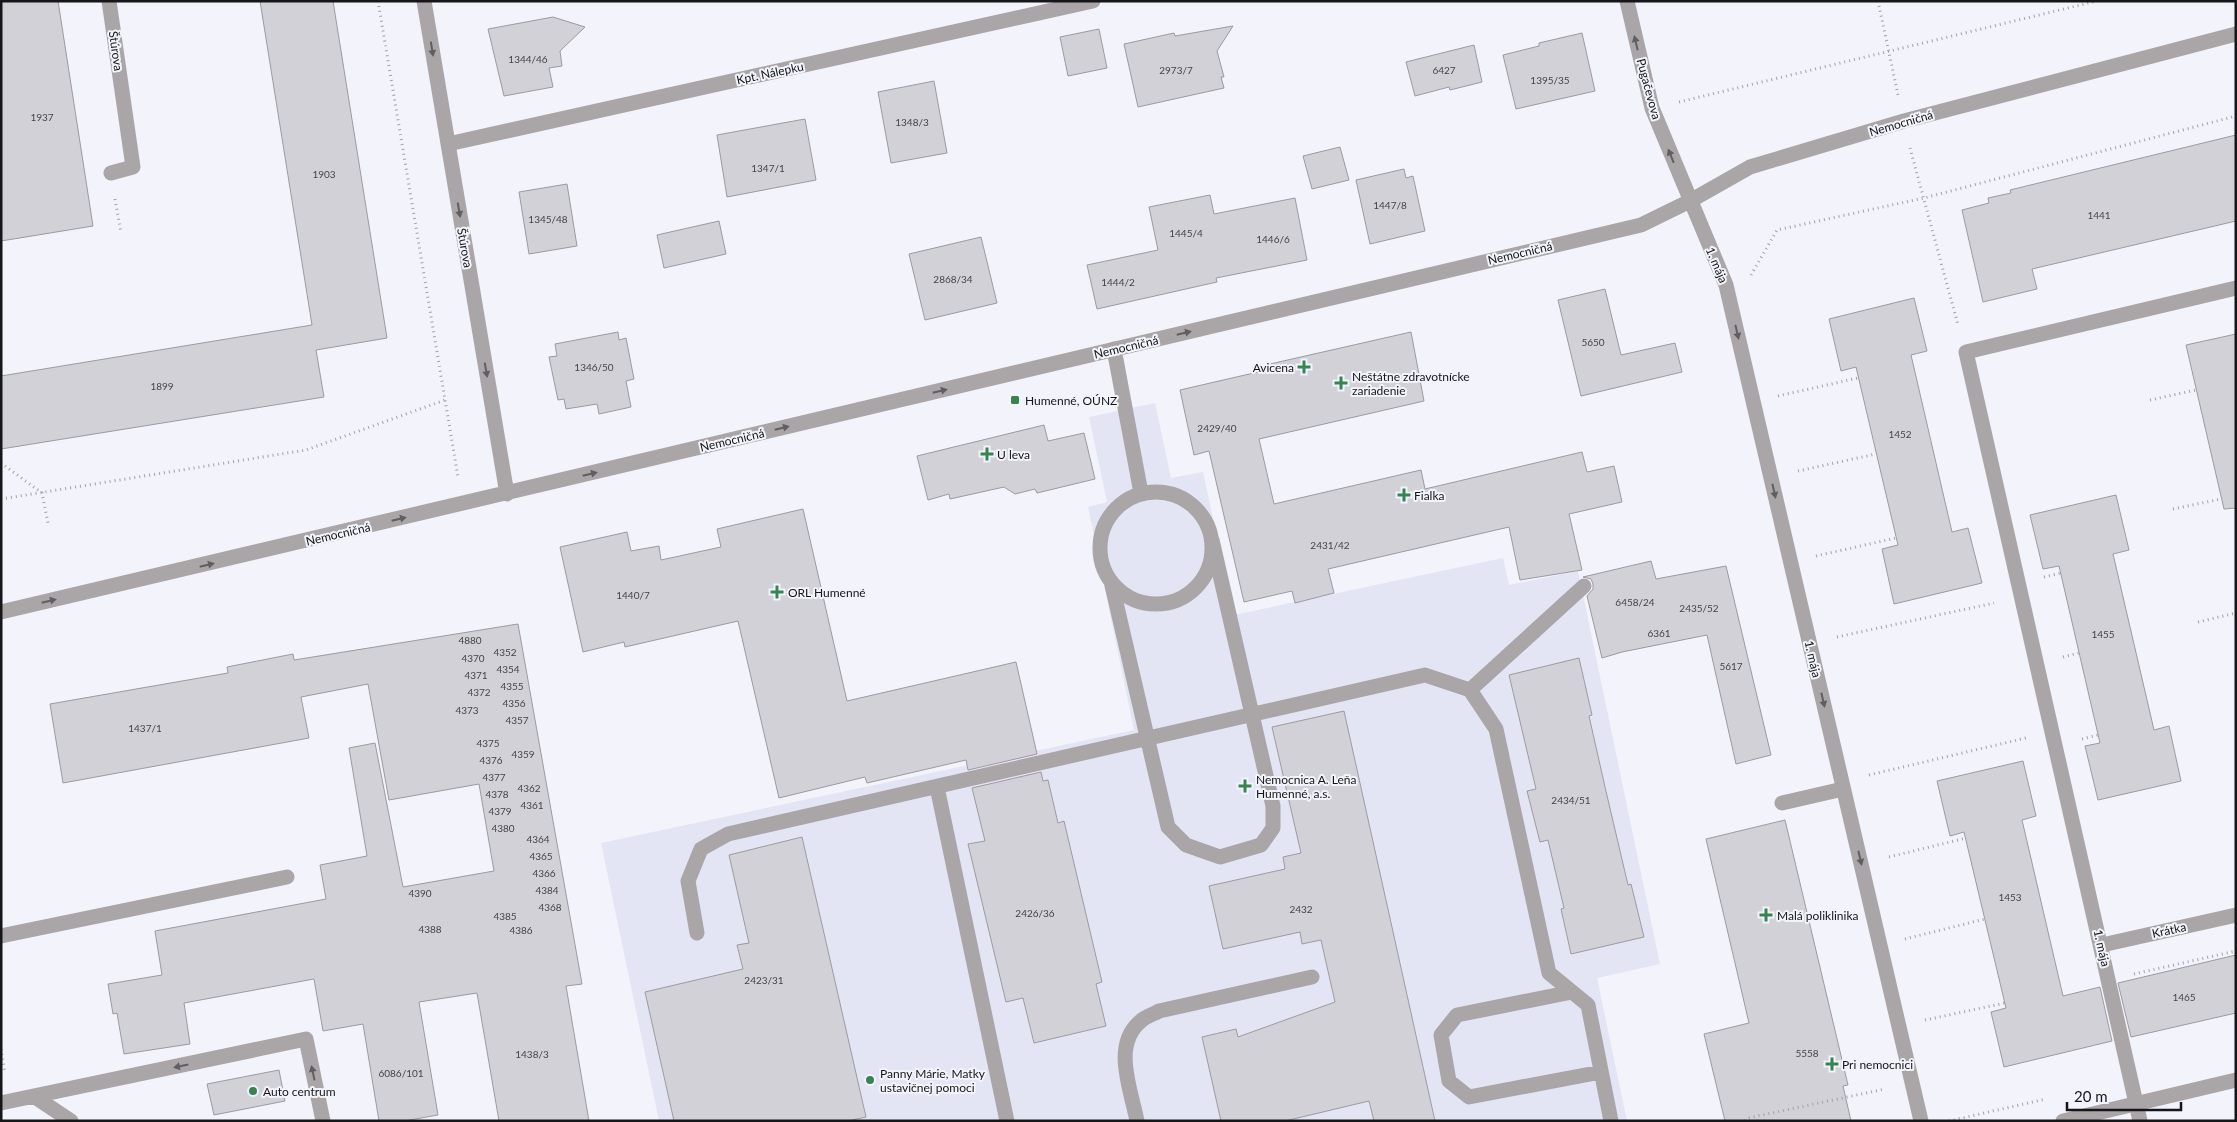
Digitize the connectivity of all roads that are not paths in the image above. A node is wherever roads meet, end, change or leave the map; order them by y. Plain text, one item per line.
1 (109, 1) edge
2 (424, 1) edge
3 (1093, 1) edge
4 (1627, 1) edge
5 (2236, 34) edge
6 (448, 144) junction
7 (111, 173) dead end
8 (1690, 202) junction
9 (2236, 288) edge
10 (1114, 349) junction
11 (1140, 493) junction
12 (507, 494) junction
13 (1212, 540) junction
14 (1111, 581) junction
15 (1584, 586) dead end
16 (1, 612) edge
17 (1470, 690) junction
18 (1251, 715) junction
19 (1148, 738) junction
20 (937, 787) junction
21 (1843, 789) junction
22 (1782, 803) dead end
23 (287, 877) dead end
24 (2236, 916) edge
25 (697, 933) dead end
26 (1, 936) edge
27 (2102, 945) junction
28 (1312, 977) dead end
29 (1572, 992) junction
30 (1601, 1072) junction
31 (2236, 1080) edge
32 (35, 1097) junction
33 (1, 1103) edge
34 (2137, 1105) junction
35 (71, 1121) edge
36 (323, 1121) edge
37 (1007, 1121) edge
38 (1137, 1121) edge
39 (1611, 1121) edge
40 (1921, 1121) edge
41 (2063, 1121) edge
42 (2140, 1121) edge

1 - 7 street, Štúrova
2 -> 6 street, Štúrova
3 - 6 street, Kpt. Nálepku
8 -> 4 street, Pugačevova
5 - 8 street, Nemocničná
6 -> 12 street, Štúrova
10 -> 8 street, Nemocničná
8 -> 21 street, 1. mája
9 - 27 street, 1. mája
10 - 11 street
12 -> 10 street, Nemocničná
11 - 13 street
11 - 14 street
16 -> 12 street, Nemocničná
13 - 14 street
13 - 18 street
14 - 19 street
15 - 17 street
17 - 18 street
17 - 29 street
18 - 19 street
18 - 19 street
19 - 20 street
20 - 25 street
20 - 37 street
21 - 22 street
21 -> 40 street, 1. mája
23 - 26 street
24 - 27 street, Krátka
27 - 34 street, 1. mája
28 - 38 street
29 - 30 street
29 - 30 street
30 - 39 street
31 - 34 street
32 - 33 street
32 - 35 street
36 -> 32 street
34 - 41 street
34 - 42 street

